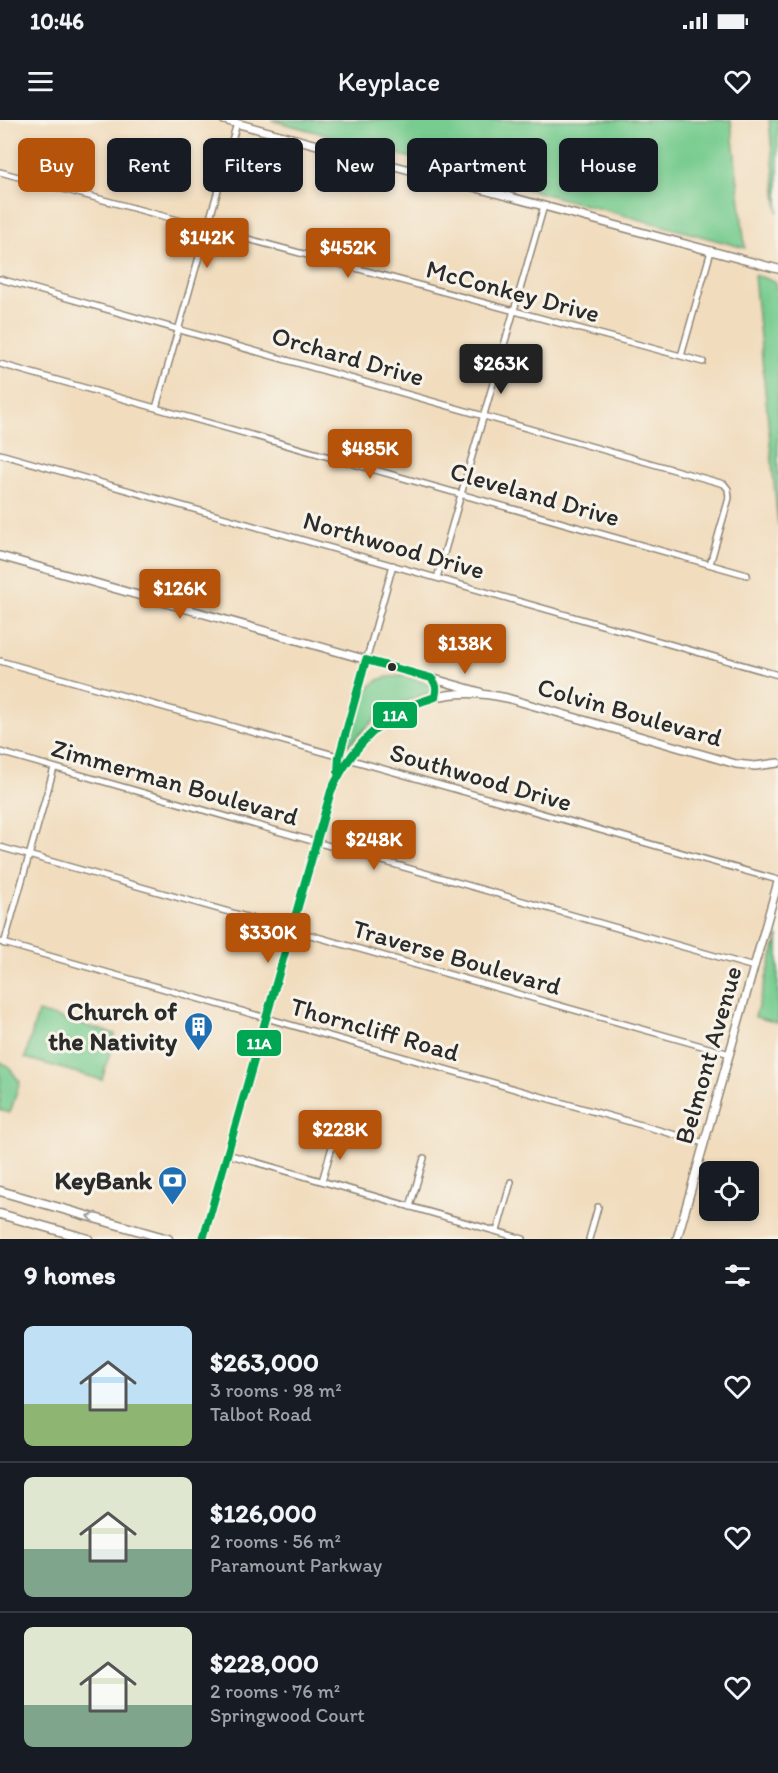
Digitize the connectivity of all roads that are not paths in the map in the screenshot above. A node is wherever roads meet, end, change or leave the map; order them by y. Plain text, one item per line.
1 (224, 120) edge
2 (237, 123) junction
3 (0, 172) edge
4 (544, 206) junction
5 (207, 229) junction
6 (711, 251) junction
7 (778, 269) edge
8 (0, 279) edge
9 (514, 311) junction
10 (178, 329) junction
11 (681, 356) junction
12 (703, 362) dead end
13 (0, 364) edge
14 (156, 408) junction
15 (483, 415) junction
16 (0, 454) edge
17 (460, 493) junction
18 (0, 556) edge
19 (710, 564) junction
20 (393, 565) junction
21 (747, 575) dead end
22 (437, 578) junction
23 (366, 660) junction
24 (0, 661) edge
25 (778, 675) edge
26 (431, 678) junction
27 (492, 695) junction
28 (435, 697) junction
29 (0, 752) edge
30 (339, 757) junction
31 (347, 760) junction
32 (778, 763) edge
33 (54, 768) junction
34 (338, 773) junction
35 (315, 842) junction
36 (0, 847) edge
37 (29, 855) junction
38 (778, 881) edge
39 (290, 930) junction
40 (2, 943) edge
41 (754, 967) junction
42 (265, 1018) junction
43 (730, 1054) junction
44 (336, 1133) dead end
45 (705, 1143) junction
46 (227, 1154) junction
47 (424, 1158) dead end
48 (322, 1182) junction
49 (511, 1182) dead end
50 (0, 1191) edge
51 (410, 1207) junction
52 (598, 1207) dead end
53 (0, 1214) edge
54 (497, 1232) junction
55 (88, 1239) edge
56 (168, 1239) edge
57 (203, 1239) edge
58 (524, 1239) edge
59 (589, 1239) edge
60 (678, 1239) edge

1 - 2 street
2 - 4 street
2 - 5 street
3 - 5 street, McConkey Drive
4 - 6 street
4 - 9 street
5 - 9 street, McConkey Drive
5 - 10 street
6 - 7 street
6 - 11 street
8 - 10 street, Orchard Drive
9 - 11 street, McConkey Drive
9 - 15 street
10 - 14 street
10 - 15 street, Orchard Drive
11 - 12 street, McConkey Drive
13 - 14 street, Cleveland Drive
14 - 17 street, Cleveland Drive
15 - 17 street
15 - 19 street, Orchard Drive
16 - 20 street, Northwood Drive
17 - 19 street, Cleveland Drive
17 - 22 street
18 - 23 street
19 - 21 street, Cleveland Drive
20 - 22 street, Northwood Drive
20 - 23 street
22 - 25 street, Northwood Drive
23 - 26 street
23 - 30 street
24 - 30 street, Southwood Drive
26 - 27 street
26 - 28 street
27 - 28 street, Colvin Boulevard
27 - 32 street, Colvin Boulevard
28 - 31 street, Colvin Boulevard
29 - 33 street, Zimmerman Boulevard
30 - 31 street, Southwood Drive
30 - 34 street
31 - 34 street, Colvin Boulevard
31 - 38 street, Southwood Drive
33 - 35 street, Zimmerman Boulevard
33 - 37 street
34 - 35 street, Colvin Boulevard
35 - 39 street, Colvin Boulevard
35 - 41 street, Zimmerman Boulevard
36 - 37 street, Traverse Boulevard
37 - 39 street, Traverse Boulevard
37 - 40 street
38 - 41 street, Belmont Avenue
39 - 42 street, Colvin Boulevard
39 - 43 street, Traverse Boulevard
40 - 42 street, Thorncliff Road
41 - 43 street, Belmont Avenue
42 - 45 street, Thorncliff Road
42 - 46 street, Colvin Boulevard
43 - 45 street, Belmont Avenue
44 - 48 street
45 - 60 street, Belmont Avenue
46 - 48 street
46 - 57 street, Colvin Boulevard
47 - 51 street
48 - 51 street
49 - 54 street
56 -> 50 main road
51 - 54 street
52 - 59 street
53 - 55 main road
54 - 58 street

